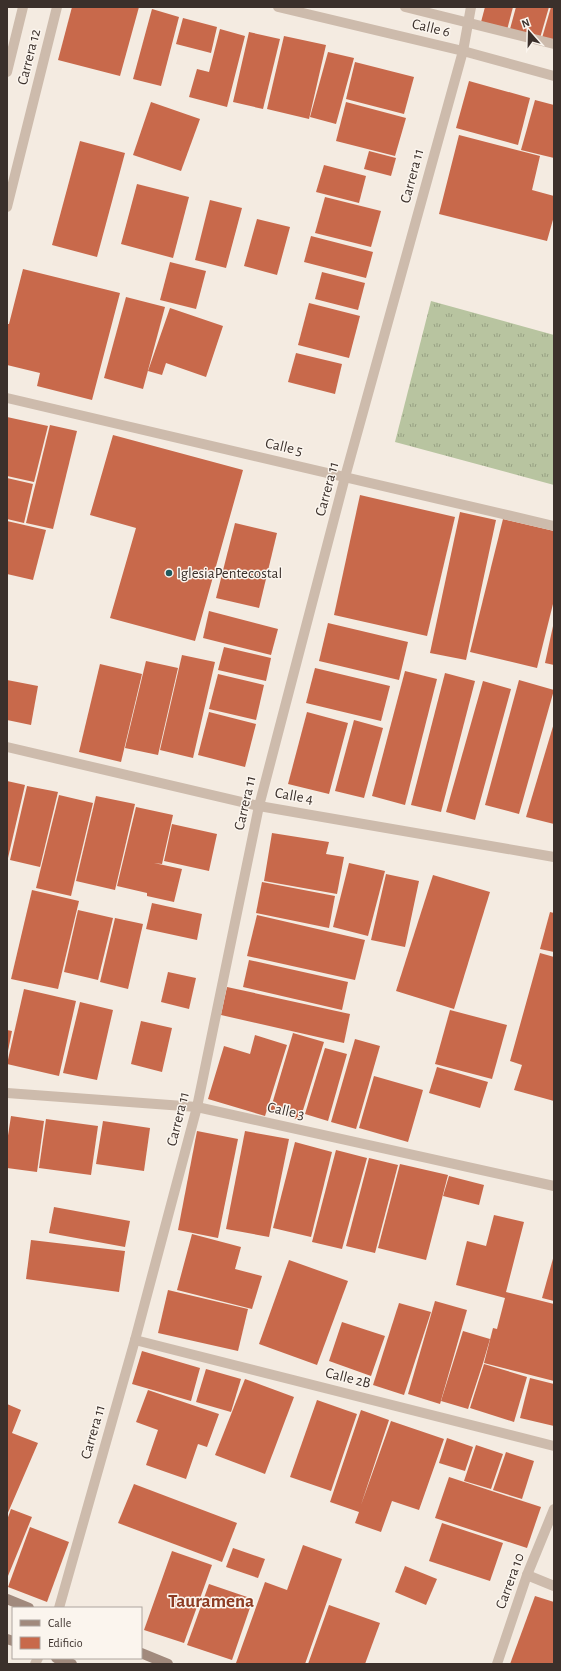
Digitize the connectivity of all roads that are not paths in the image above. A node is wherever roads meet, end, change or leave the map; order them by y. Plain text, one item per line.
1 (23, 7) edge
2 (57, 7) edge
3 (278, 7) edge
4 (404, 7) edge
5 (471, 7) edge
6 (467, 22) junction
7 (554, 44) edge
8 (462, 50) junction
9 (7, 72) edge
10 (554, 76) edge
11 (7, 207) edge
12 (7, 398) edge
13 (345, 477) junction
14 (554, 526) edge
15 (7, 747) edge
16 (259, 806) junction
17 (554, 857) edge
18 (7, 1093) edge
19 (197, 1107) junction
20 (554, 1186) edge
21 (135, 1340) junction
22 (554, 1446) edge
23 (554, 1509) edge
24 (527, 1575) junction
25 (554, 1586) edge
26 (7, 1599) edge
27 (27, 1607) edge
28 (59, 1607) edge
29 (142, 1653) edge
30 (59, 1659) edge
31 (72, 1664) edge
32 (168, 1664) edge
33 (497, 1664) edge

1 - 9 street, Carrera 12
2 - 11 street, Carrera 12
3 - 8 street, Calle 6
4 - 6 street, Calle 6
5 - 6 street, Carrera 11
6 - 7 street, Calle 6
6 - 8 street, Carrera 11
8 - 10 street, Calle 6
8 - 13 street, Carrera 11
12 - 13 street, Calle 5
13 - 14 street, Calle 5
13 - 16 street, Carrera 11
15 - 16 street, Calle 4
16 - 17 street, Calle 4
16 - 19 street, Carrera 11
18 - 19 street, Calle 3
19 - 20 street, Calle 3
19 - 21 street, Carrera 11
21 - 22 street, Calle 2B
21 - 28 street, Carrera 11
23 - 24 street, Carrera 10
24 - 25 street
24 - 33 street, Carrera 10
26 - 27 main road
29 - 32 main road
30 - 31 main road

